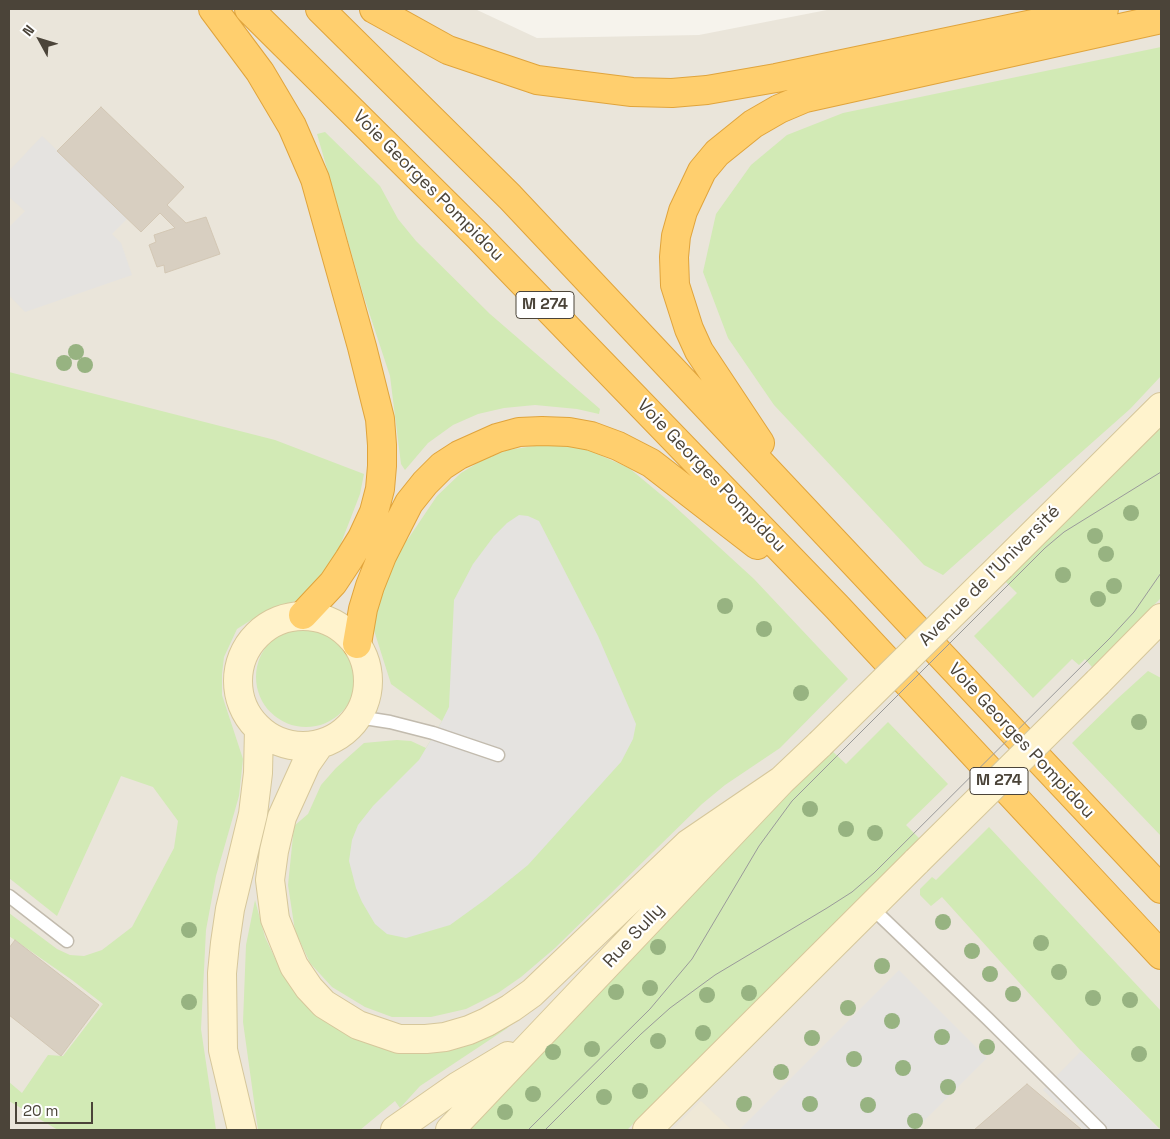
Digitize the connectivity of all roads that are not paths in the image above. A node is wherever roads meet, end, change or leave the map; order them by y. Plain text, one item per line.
1 (213, 9) edge
2 (249, 9) edge
3 (320, 9) edge
4 (374, 9) edge
5 (1104, 9) edge
6 (1161, 19) edge
7 (1161, 407) edge
8 (804, 508) junction
9 (837, 607) junction
10 (303, 616) junction
11 (1161, 618) edge
12 (358, 644) junction
13 (358, 717) junction
14 (259, 729) junction
15 (320, 744) junction
16 (820, 744) joint
17 (498, 754) dead end
18 (782, 780) junction
19 (1161, 889) edge
20 (9, 896) edge
21 (871, 907) junction
22 (67, 941) dead end
23 (1161, 955) edge
24 (535, 1040) junction
25 (242, 1130) edge
26 (395, 1130) edge
27 (450, 1130) edge
28 (647, 1130) edge
29 (1100, 1130) edge

1 - 10 highway
2 - 9 highway, Voie Georges Pompidou / M 274
3 - 8 highway, Voie Georges Pompidou / M 274
4 - 5 highway
6 - 8 highway
7 - 16 main road, Avenue de l'Université, bridge
8 - 19 highway, Voie Georges Pompidou / M 274
9 - 12 highway
9 - 23 highway, Voie Georges Pompidou / M 274
10 - 12 main road
10 - 14 main road
11 - 21 main road, bridge
12 - 13 main road
13 - 15 main road
13 - 17 lane
14 - 15 main road
14 - 25 main road
15 - 18 main road
16 - 18 main road, Rue Sully
18 - 24 main road, Rue Sully
20 - 22 lane
21 - 28 main road
21 - 29 lane
24 - 26 main road
24 - 27 main road, Rue Sully

